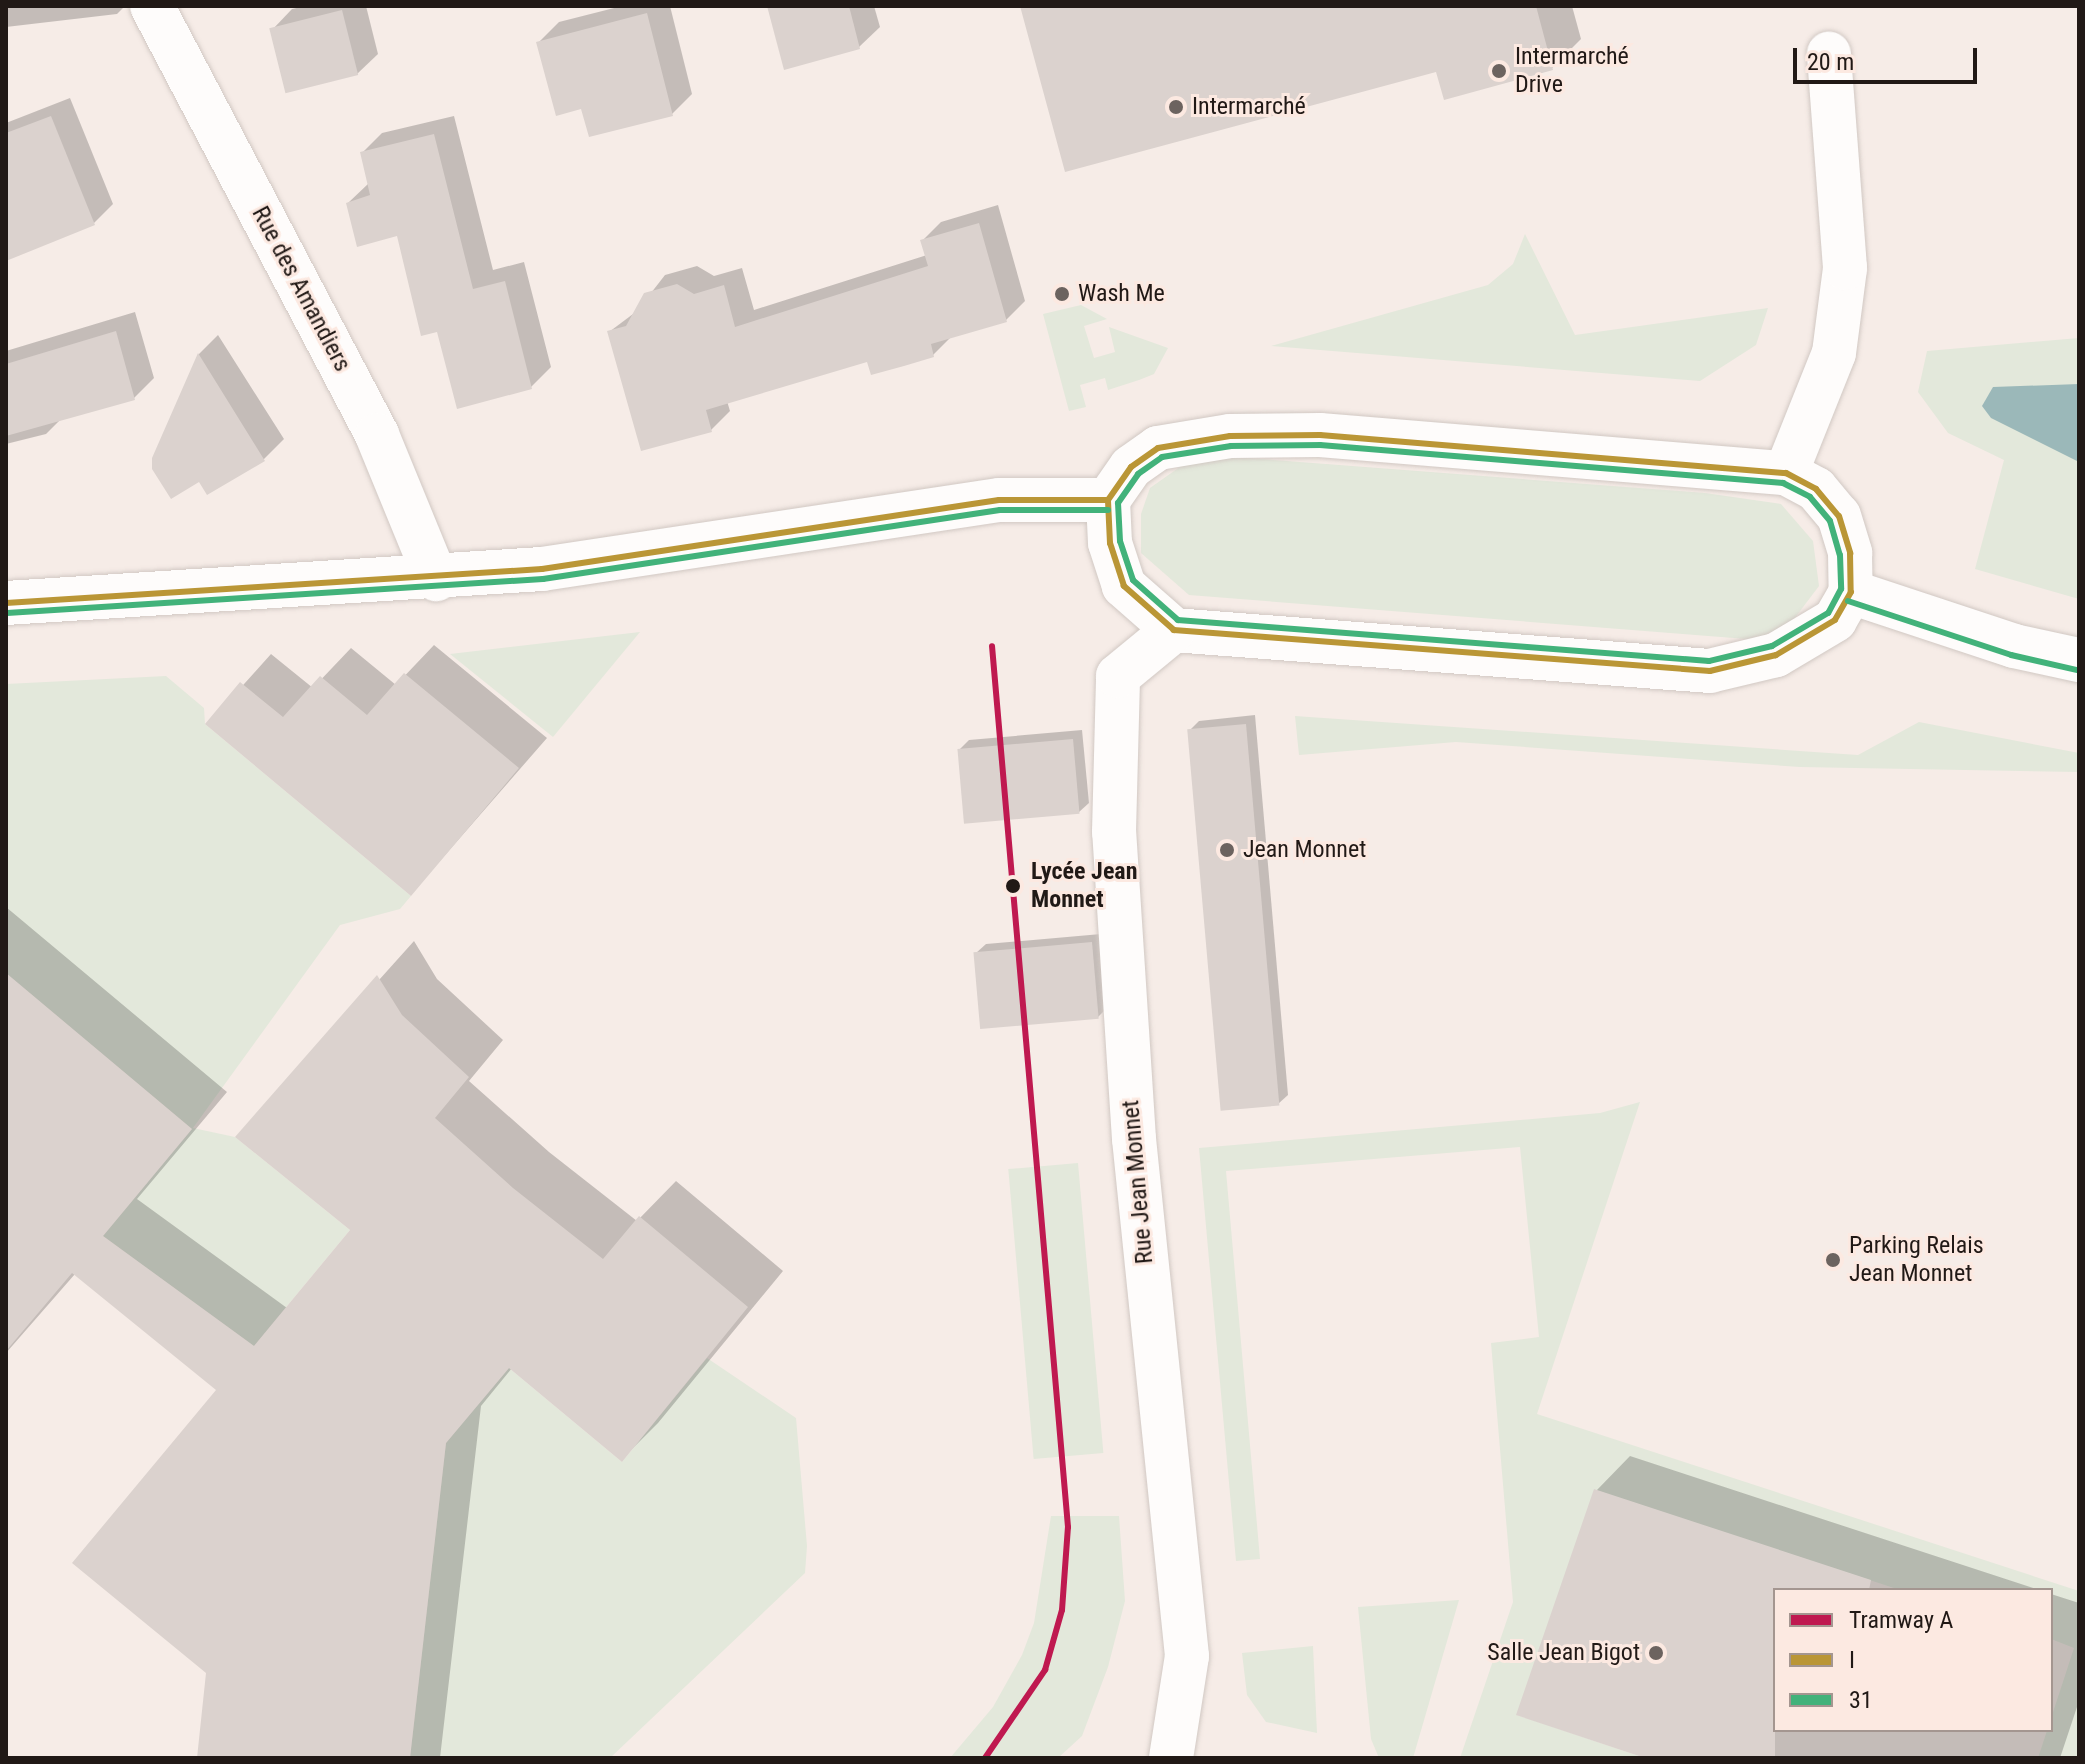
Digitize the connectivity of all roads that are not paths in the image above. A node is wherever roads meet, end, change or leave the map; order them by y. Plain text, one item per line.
1 (152, 6) edge
2 (1829, 54) dead end
3 (1786, 473) junction
4 (1108, 500) junction
5 (436, 579) junction
6 (1851, 592) junction
7 (6, 603) edge
8 (1174, 630) junction
9 (2079, 660) edge
10 (1171, 1758) edge

1 - 5 street, Rue des Amandiers
2 - 3 street
3 - 4 street
3 - 6 street
4 - 5 street
4 - 8 street
5 - 7 street
6 - 8 street
6 - 9 street
8 - 10 street, Rue Jean Monnet

